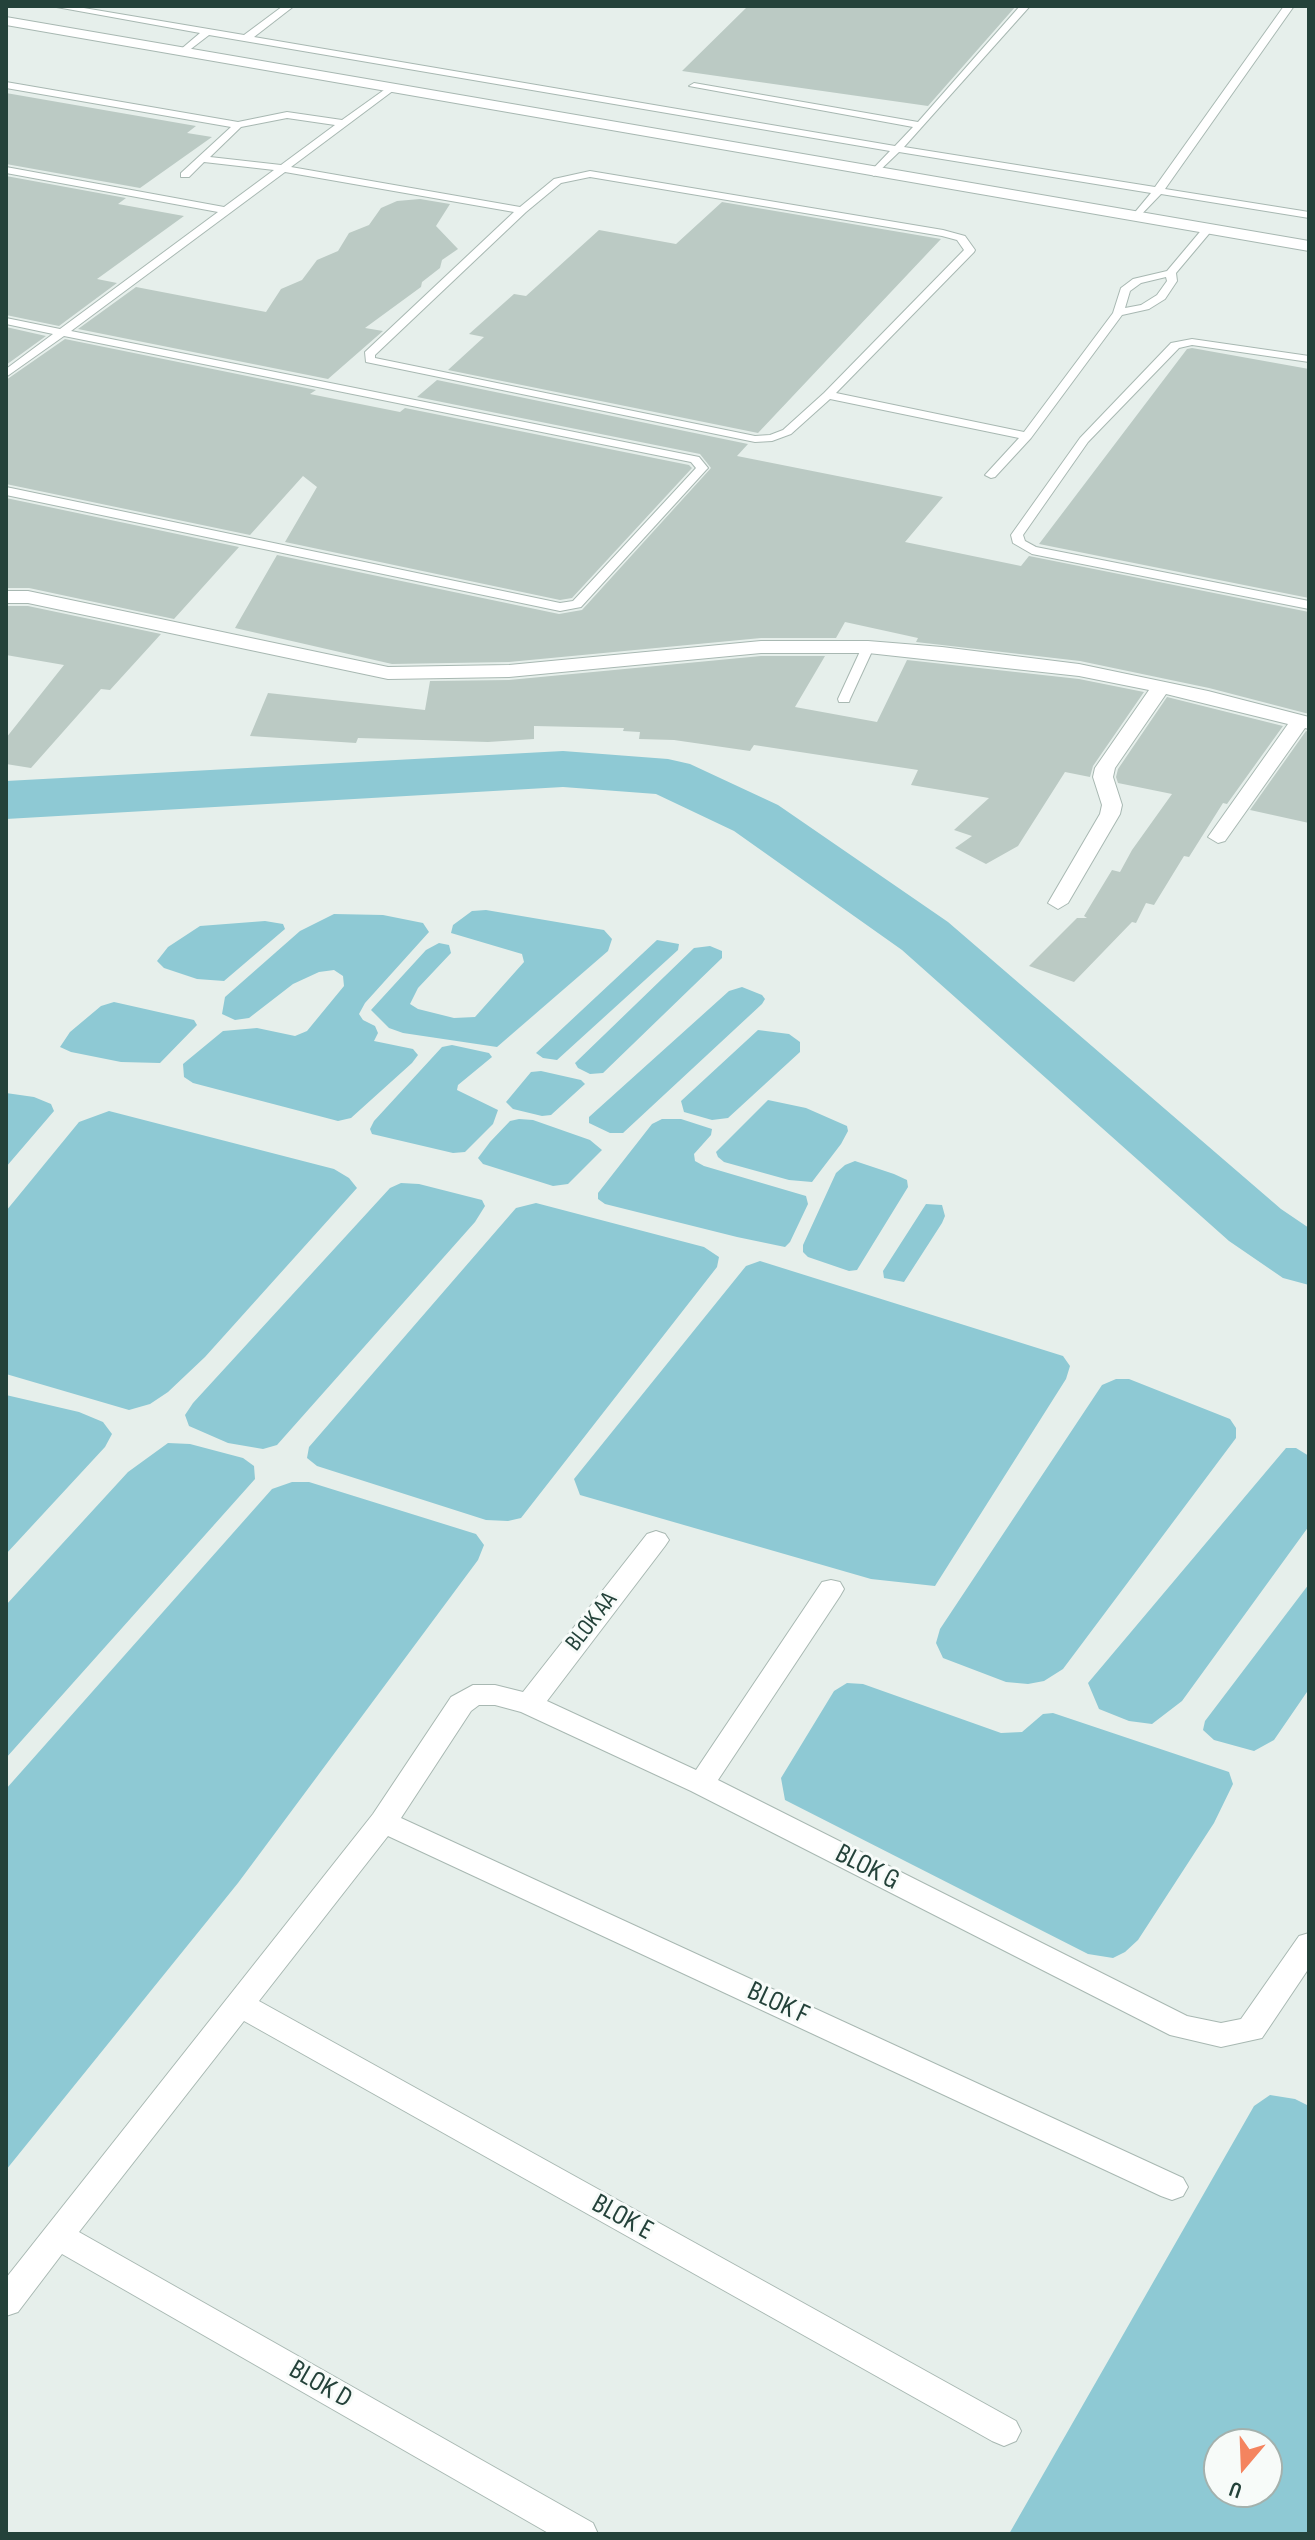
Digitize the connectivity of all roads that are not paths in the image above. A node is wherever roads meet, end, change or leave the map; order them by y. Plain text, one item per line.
1 (56, 6) edge
2 (289, 6) edge
3 (1025, 6) edge
4 (1289, 6) edge
5 (6, 21) edge
6 (207, 32) junction
7 (245, 39) junction
8 (183, 52) junction
9 (6, 85) edge
10 (694, 86) dead end
11 (391, 88) junction
12 (342, 123) junction
13 (238, 125) junction
14 (920, 125) junction
15 (897, 149) junction
16 (202, 159) junction
17 (281, 168) junction
18 (6, 170) edge
19 (874, 173) junction
20 (185, 175) dead end
21 (1158, 191) junction
22 (224, 210) junction
23 (522, 210) junction
24 (1309, 215) edge
25 (1136, 217) junction
26 (1208, 229) junction
27 (1309, 246) edge
28 (1171, 273) junction
29 (1118, 313) junction
30 (6, 321) edge
31 (60, 332) junction
32 (1309, 359) edge
33 (6, 374) edge
34 (828, 395) junction
35 (1027, 436) junction
36 (991, 475) dead end
37 (6, 491) edge
38 (6, 597) edge
39 (1309, 605) edge
40 (868, 647) junction
41 (1161, 687) junction
42 (844, 699) dead end
43 (1304, 722) edge
44 (1218, 837) dead end
45 (1058, 903) dead end
46 (656, 1540) dead end
47 (831, 1589) dead end
48 (529, 1704) junction
49 (701, 1784) junction
50 (383, 1822) junction
51 (1309, 1944) edge
52 (240, 2005) junction
53 (1172, 2187) dead end
54 (58, 2236) junction
55 (6, 2302) edge
56 (1004, 2431) dead end
57 (581, 2534) edge

1 - 6 lane
2 - 7 lane
3 - 14 lane
4 - 21 lane
5 - 8 street
6 - 7 lane
6 - 8 lane
7 - 15 lane
8 - 11 street
9 - 13 lane
10 - 14 lane
11 - 12 lane
11 - 19 street
12 - 13 lane
12 - 17 lane
13 - 16 lane
14 - 15 lane
15 - 19 lane
15 - 21 lane
16 - 17 lane
16 - 20 lane
17 - 22 lane
17 - 23 lane
18 - 22 lane
19 - 25 street
21 - 24 lane
21 - 25 lane
22 - 31 lane
23 - 34 lane
23 - 34 lane
25 - 26 street
26 - 27 street
26 - 28 lane
28 - 29 lane
28 - 29 lane
29 - 35 lane
30 - 31 lane
31 - 33 lane
31 - 37 lane
32 - 39 lane
34 - 35 lane
35 - 36 lane
38 - 40 street
40 - 41 street
40 - 42 lane
41 - 43 street
41 - 45 street
43 - 44 street
46 - 48 street, BLOK AA
47 - 49 street
48 - 49 street, BLOK G
48 - 50 street, BLOK G
49 - 51 street, BLOK G
50 - 52 street
50 - 53 street, BLOK F
52 - 54 street
52 - 56 street, BLOK E
54 - 55 street
54 - 57 street, BLOK D

